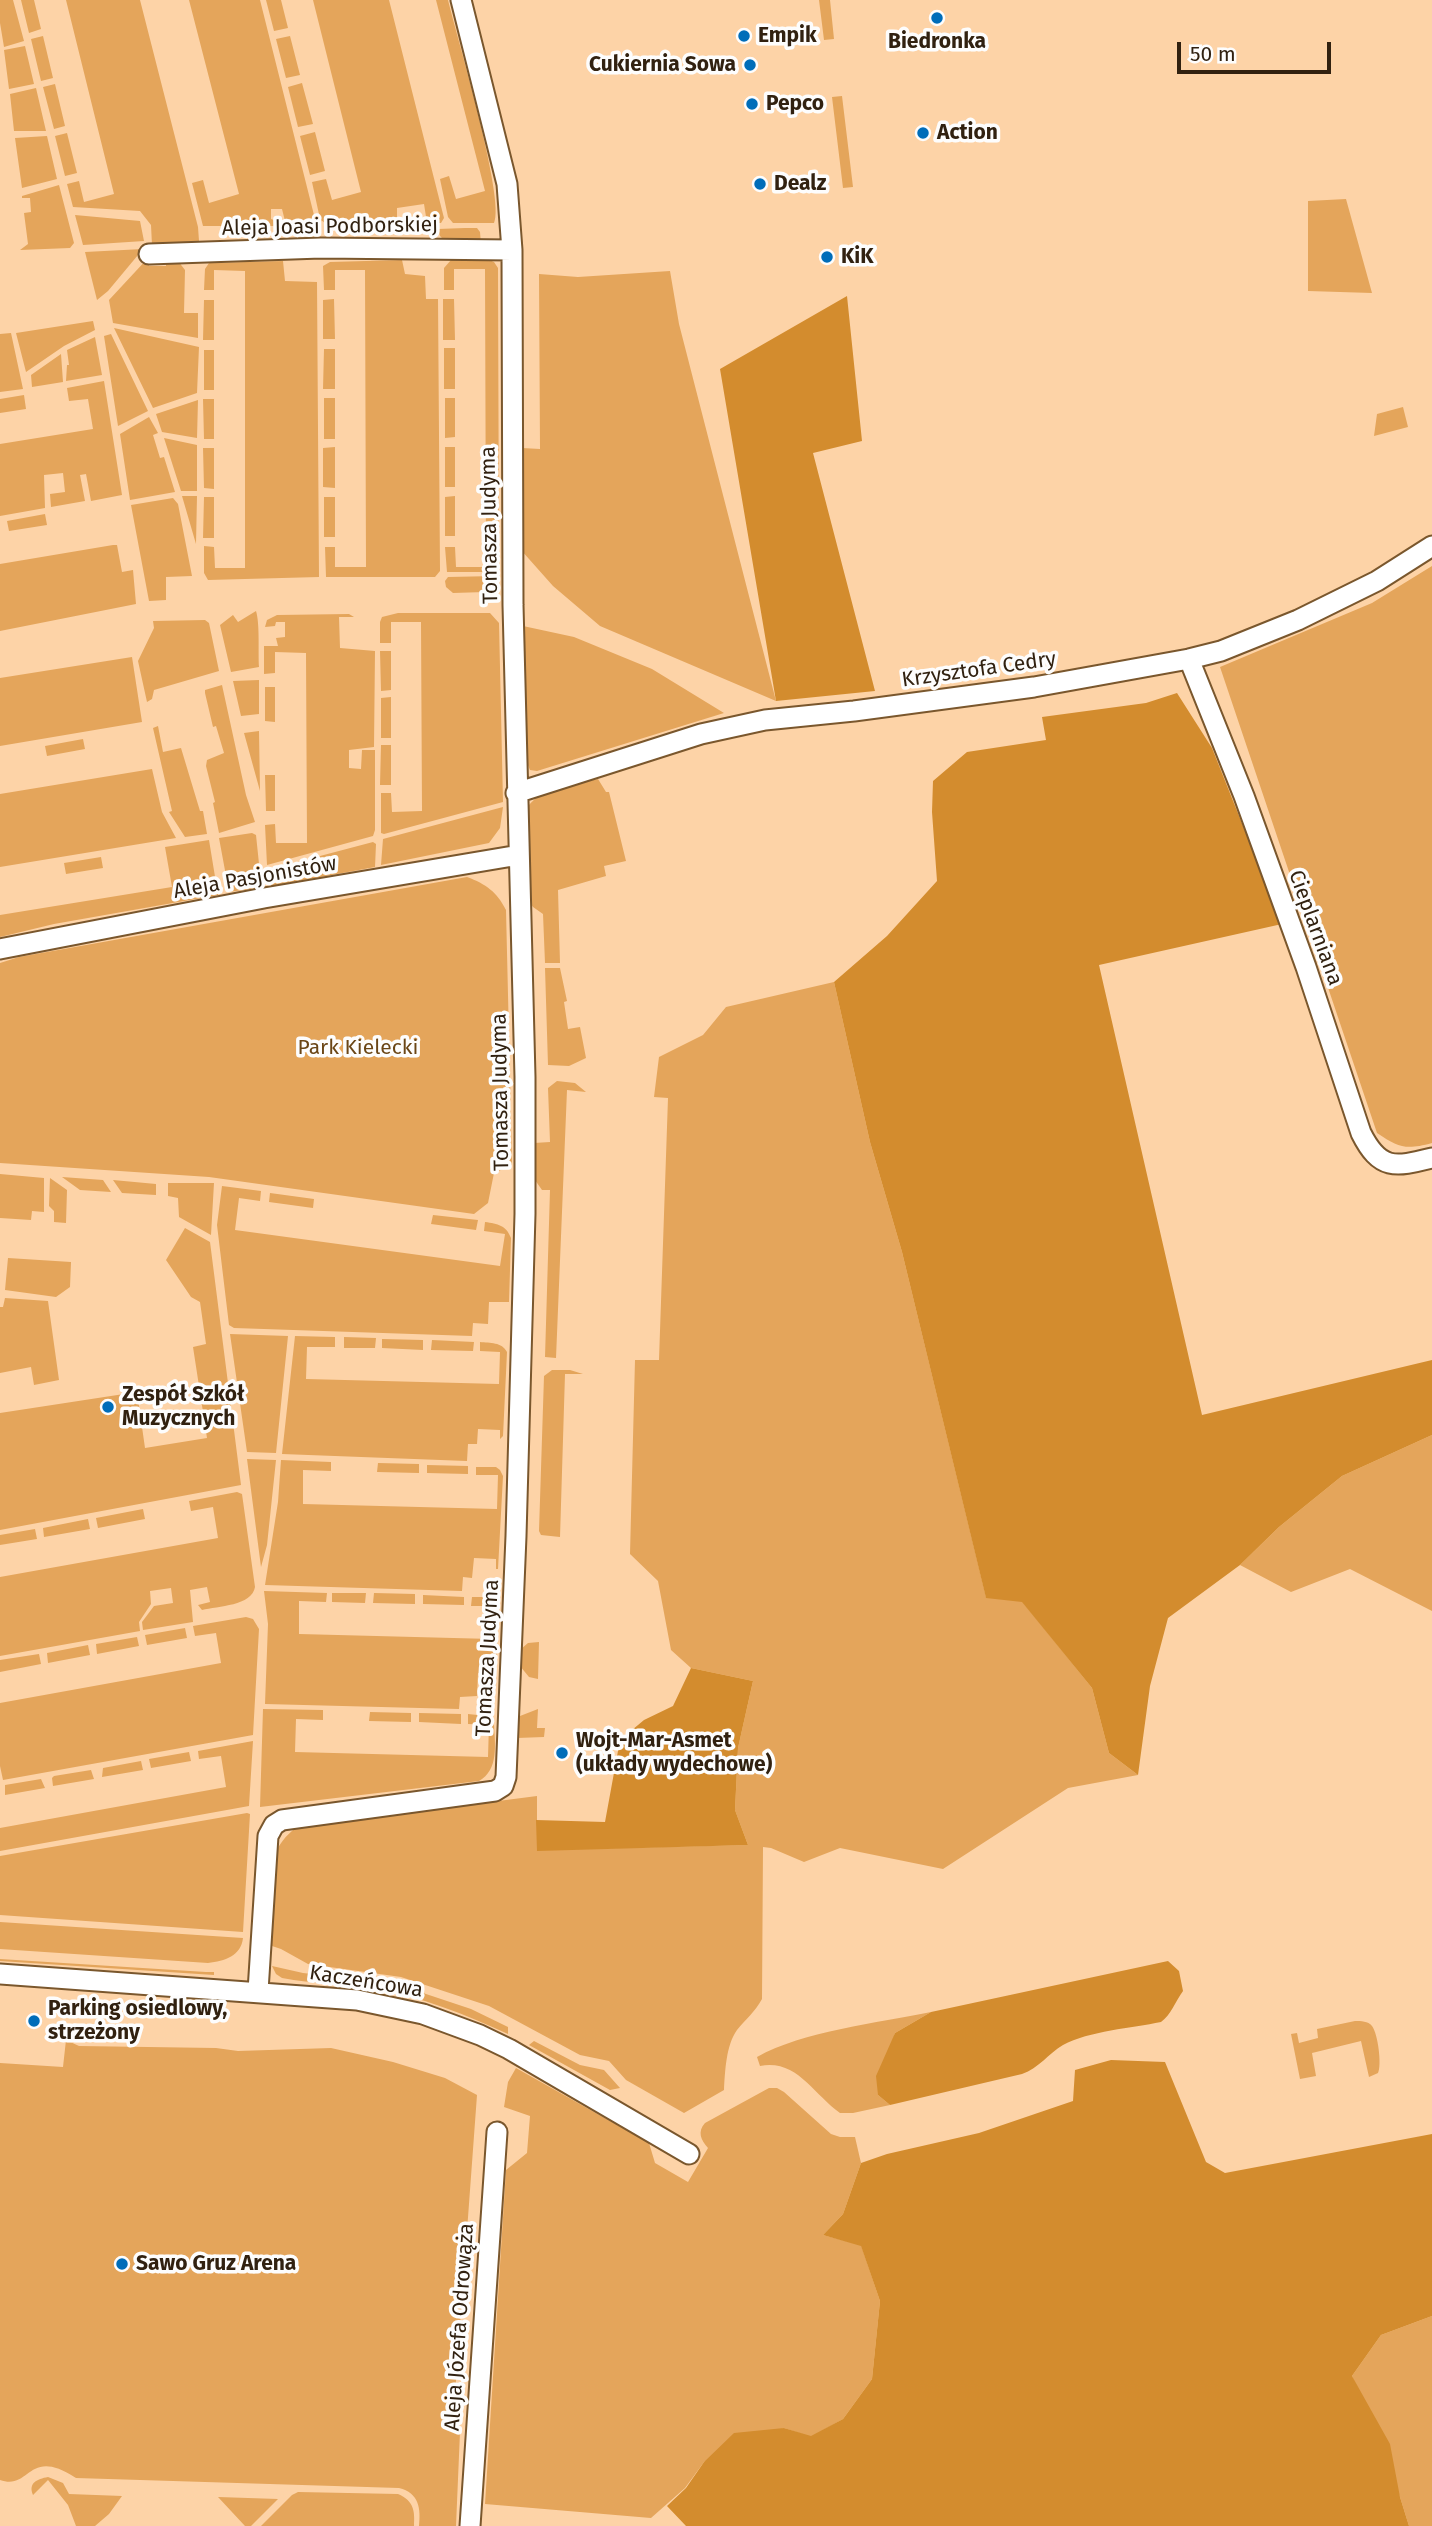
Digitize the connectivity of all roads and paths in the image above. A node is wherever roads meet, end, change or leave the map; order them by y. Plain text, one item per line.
1 (461, 0) edge
2 (512, 250) junction
3 (149, 254) dead end
4 (1432, 546) edge
5 (1189, 659) junction
6 (516, 793) junction
7 (519, 855) junction
8 (0, 949) edge
9 (1432, 1158) edge
10 (0, 1974) edge
11 (258, 1991) junction
12 (497, 2132) dead end
13 (689, 2154) dead end
14 (470, 2526) edge

1 - 2 street, Tomasza Judyma
2 - 3 street, Aleja Joasi Podborskiej
2 - 6 street, Tomasza Judyma
4 - 5 street, Krzysztofa Cedry
5 - 6 street, Krzysztofa Cedry
5 - 9 street, Cieplarniana
6 - 7 street, Tomasza Judyma
7 - 8 street, Aleja Pasjonistów
7 - 11 street, Tomasza Judyma
10 - 11 street, Kaczeńcowa
11 - 13 street, Kaczeńcowa
12 - 14 street, Aleja Józefa Odrowąża

